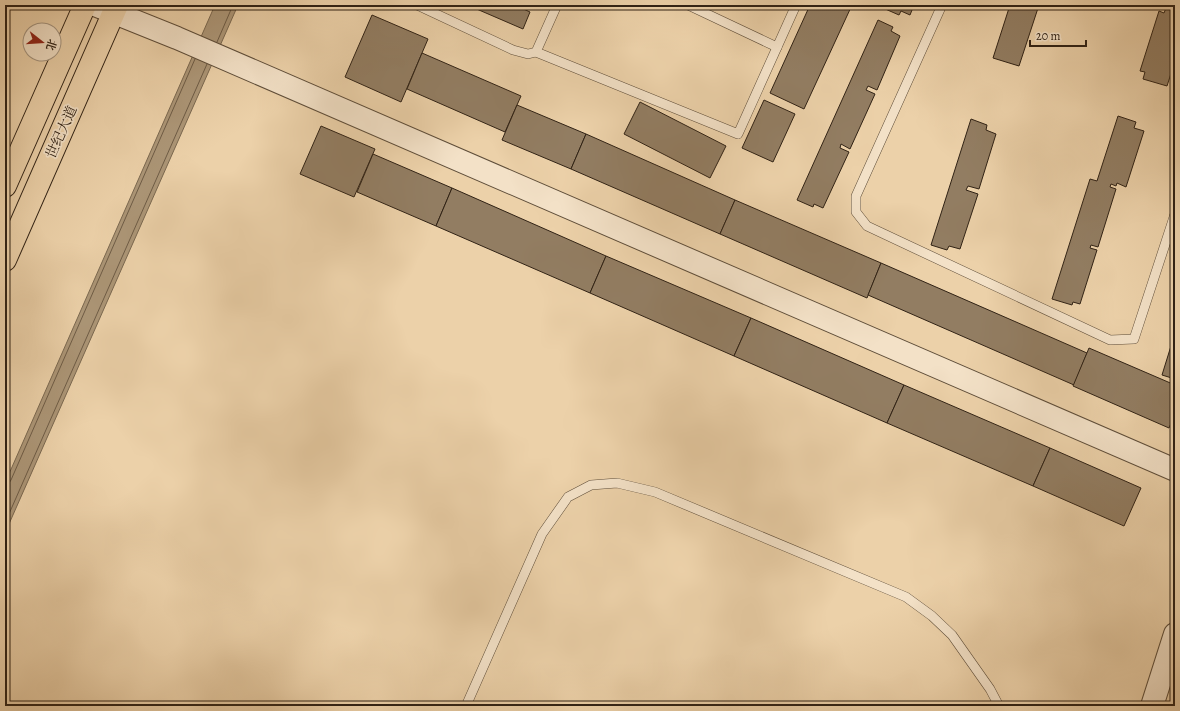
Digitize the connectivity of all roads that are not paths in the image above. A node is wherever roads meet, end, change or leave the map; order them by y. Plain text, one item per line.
1 (84, 5) edge
2 (417, 5) edge
3 (557, 5) edge
4 (688, 5) edge
5 (796, 5) edge
6 (942, 5) edge
7 (109, 8) edge
8 (777, 47) junction
9 (536, 52) junction
10 (5, 186) edge
11 (1175, 214) edge
12 (5, 260) edge
13 (1175, 470) edge
14 (1175, 634) edge
15 (466, 706) edge
16 (999, 706) edge
17 (1152, 706) edge

1 - 10 main road
2 - 9 lane
3 - 9 lane
4 - 8 lane
5 - 8 lane
6 - 11 lane
7 - 12 main road, 世纪大道
7 - 13 street
8 - 9 lane
14 - 17 street
15 - 16 lane

